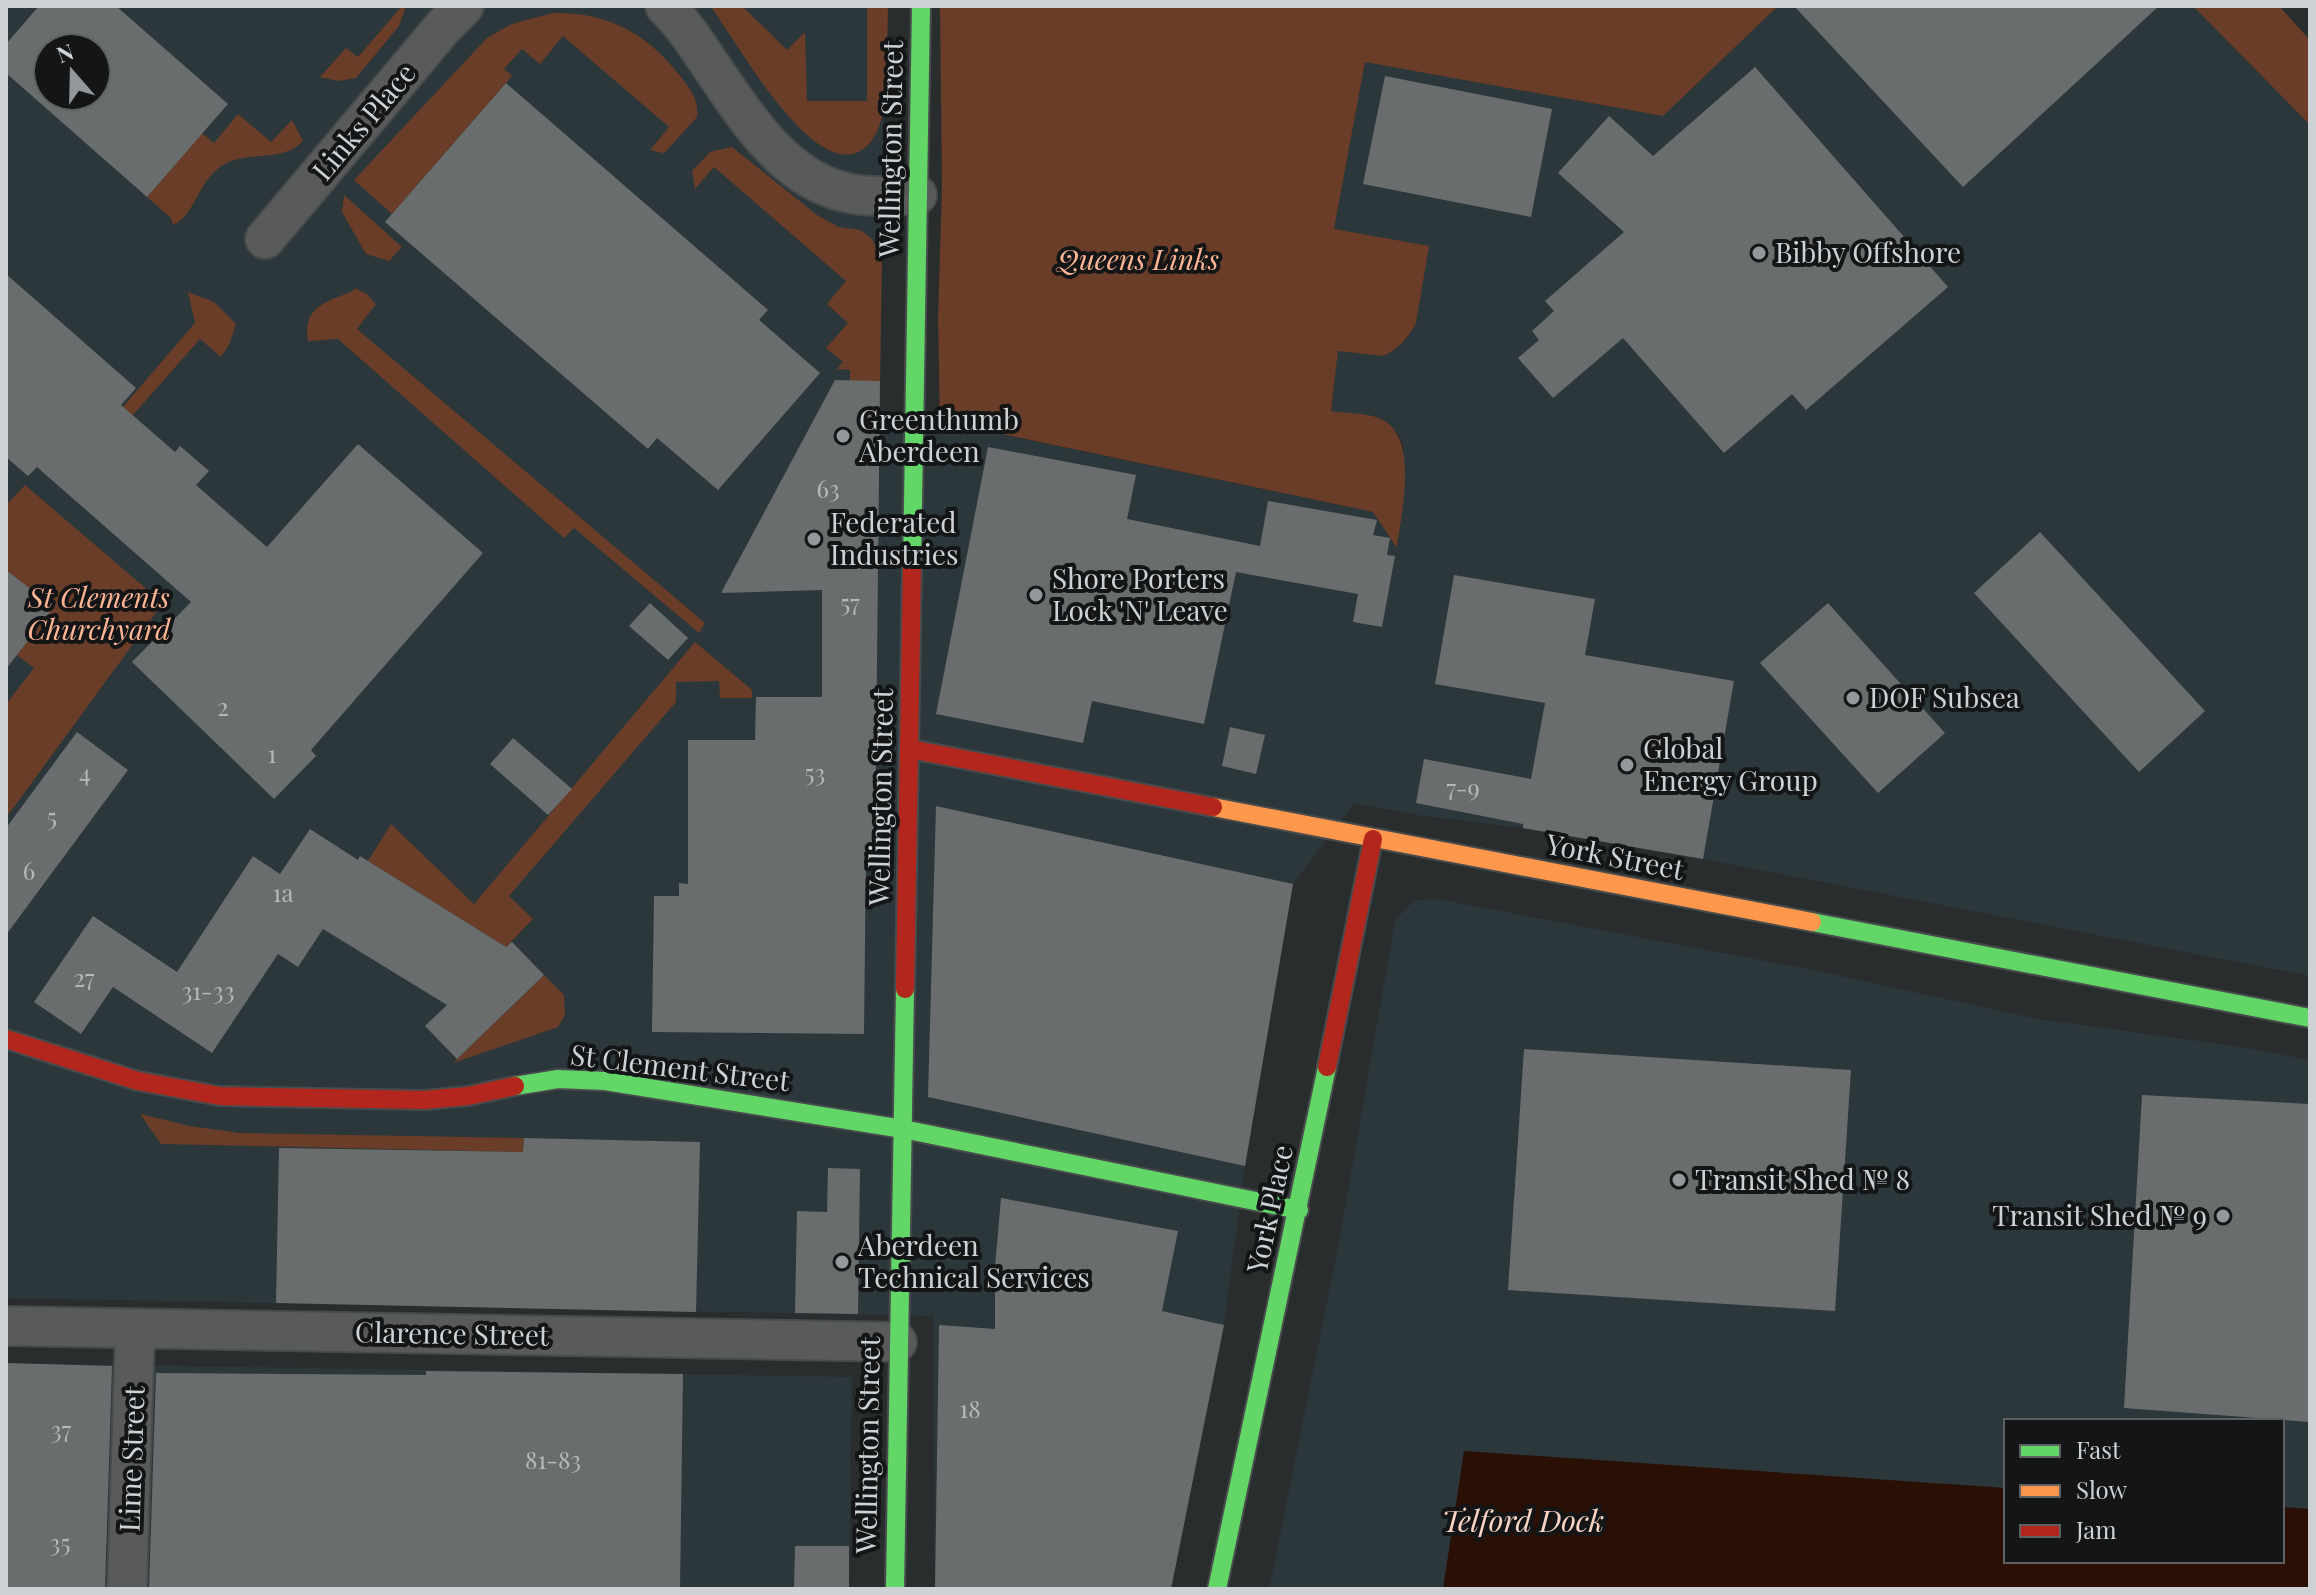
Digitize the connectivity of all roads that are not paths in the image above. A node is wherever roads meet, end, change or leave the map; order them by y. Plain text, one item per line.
1 (464, 6) edge
2 (665, 6) edge
3 (921, 6) edge
4 (917, 195) junction
5 (265, 239) dead end
6 (910, 749) junction
7 (1373, 839) junction
8 (2310, 1018) edge
9 (6, 1039) edge
10 (903, 1129) junction
11 (1299, 1210) junction
12 (6, 1326) edge
13 (135, 1329) junction
14 (897, 1342) junction
15 (127, 1589) edge
16 (895, 1589) edge
17 (1217, 1589) edge

1 - 5 street, Links Place
2 - 4 street
3 - 4 street, Wellington Street
4 - 6 street, Wellington Street
6 - 7 street, York Street
6 - 10 street, Wellington Street
7 - 8 street, York Street
7 - 11 street, York Place
9 - 10 street, St Clement Street
10 - 11 street, St Clement Street
10 - 14 street, Wellington Street
11 - 17 street, York Place
12 - 13 street, Clarence Street
13 - 14 street, Clarence Street
13 - 15 street, Lime Street
14 - 16 street, Wellington Street

